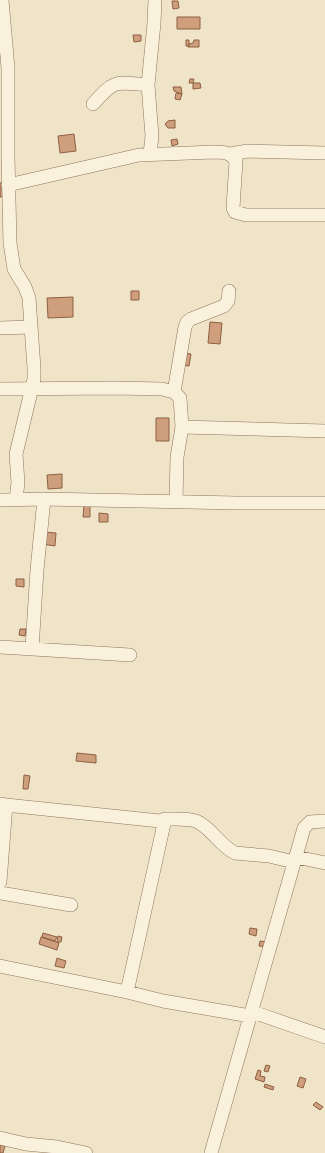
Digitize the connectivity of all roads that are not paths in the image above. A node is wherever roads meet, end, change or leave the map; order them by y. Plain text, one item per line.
1 (2, 0) edge
2 (155, 0) edge
3 (148, 85) junction
4 (4, 101) edge
5 (93, 104) dead end
6 (325, 153) edge
7 (150, 154) junction
8 (230, 154) junction
9 (8, 185) junction
10 (325, 215) edge
11 (229, 291) dead end
12 (31, 327) junction
13 (0, 328) edge
14 (0, 388) edge
15 (32, 388) junction
16 (174, 392) junction
17 (182, 427) junction
18 (325, 431) edge
19 (16, 499) junction
20 (44, 499) junction
21 (0, 500) edge
22 (176, 501) junction
23 (325, 503) edge
24 (0, 647) edge
25 (32, 650) junction
26 (130, 655) dead end
27 (3, 804) edge
28 (165, 819) junction
29 (325, 821) edge
30 (3, 826) edge
31 (295, 860) junction
32 (325, 863) edge
33 (0, 882) edge
34 (0, 893) edge
35 (71, 905) dead end
36 (0, 966) edge
37 (127, 992) junction
38 (250, 1016) junction
39 (325, 1037) edge
40 (0, 1138) edge
41 (86, 1153) edge
42 (211, 1153) edge

1 - 4 street
2 - 3 street
3 - 5 street
3 - 7 street
4 - 9 street
6 - 8 street
7 - 8 street
7 - 9 street
8 - 10 street
9 - 12 street
11 - 16 street
12 - 13 street
12 - 15 street
14 - 15 street
15 - 16 street
15 - 19 street
16 - 17 street
17 - 18 street
17 - 22 street
19 - 20 street
19 - 21 street
20 - 22 street
20 - 25 street
22 - 23 street
24 - 25 street
25 - 26 street
27 - 28 street
27 - 30 street
28 - 31 street
28 - 37 street
29 - 31 street
30 - 33 street
31 - 32 street
31 - 38 street
34 - 35 street
36 - 37 street
37 - 38 street
38 - 39 street
38 - 42 street
40 - 41 street

